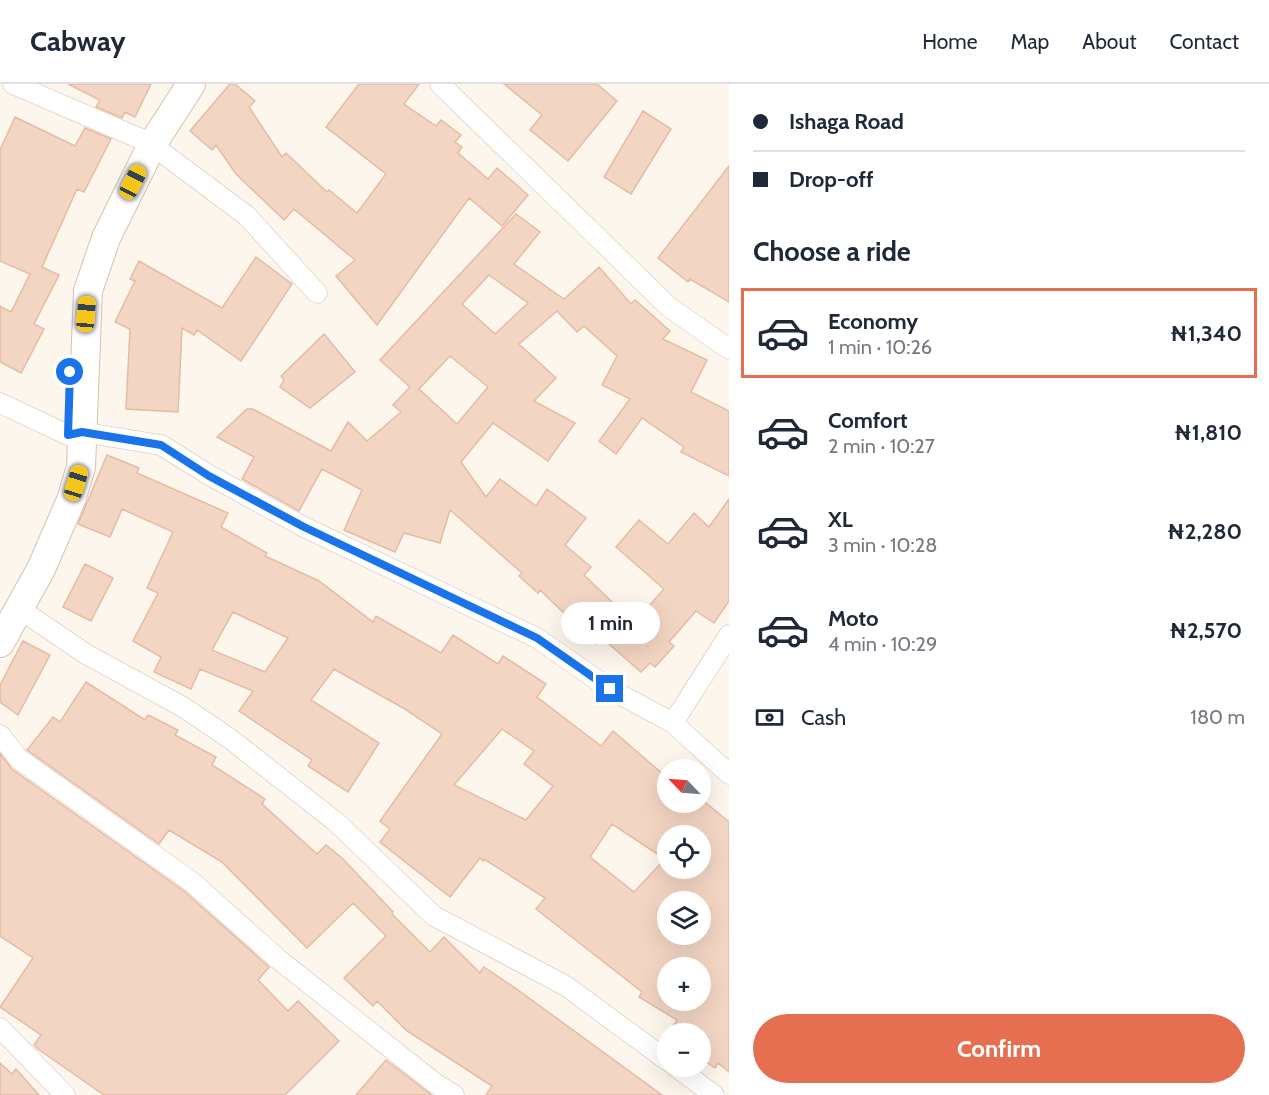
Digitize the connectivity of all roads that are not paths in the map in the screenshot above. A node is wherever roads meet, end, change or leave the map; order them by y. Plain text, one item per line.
1 (13, 84) edge
2 (176, 84) edge
3 (191, 84) edge
4 (440, 84) edge
5 (146, 142) junction
6 (317, 293) dead end
7 (729, 349) edge
8 (0, 403) edge
9 (75, 434) junction
10 (9, 615) edge
11 (729, 635) edge
12 (0, 643) edge
13 (673, 723) junction
14 (0, 735) edge
15 (729, 774) edge
16 (0, 1028) edge
17 (657, 1053) edge
18 (690, 1077) edge
19 (65, 1095) edge
20 (454, 1095) edge
21 (714, 1095) edge

1 - 5 street
2 - 5 main road
3 - 5 main road
4 - 7 street
5 - 6 street
5 - 9 main road
8 - 9 street
9 - 10 main road
9 - 13 street
10 - 12 main road
10 - 17 street
11 - 13 street
13 - 15 street
14 - 20 street
16 - 19 street
18 - 21 street

